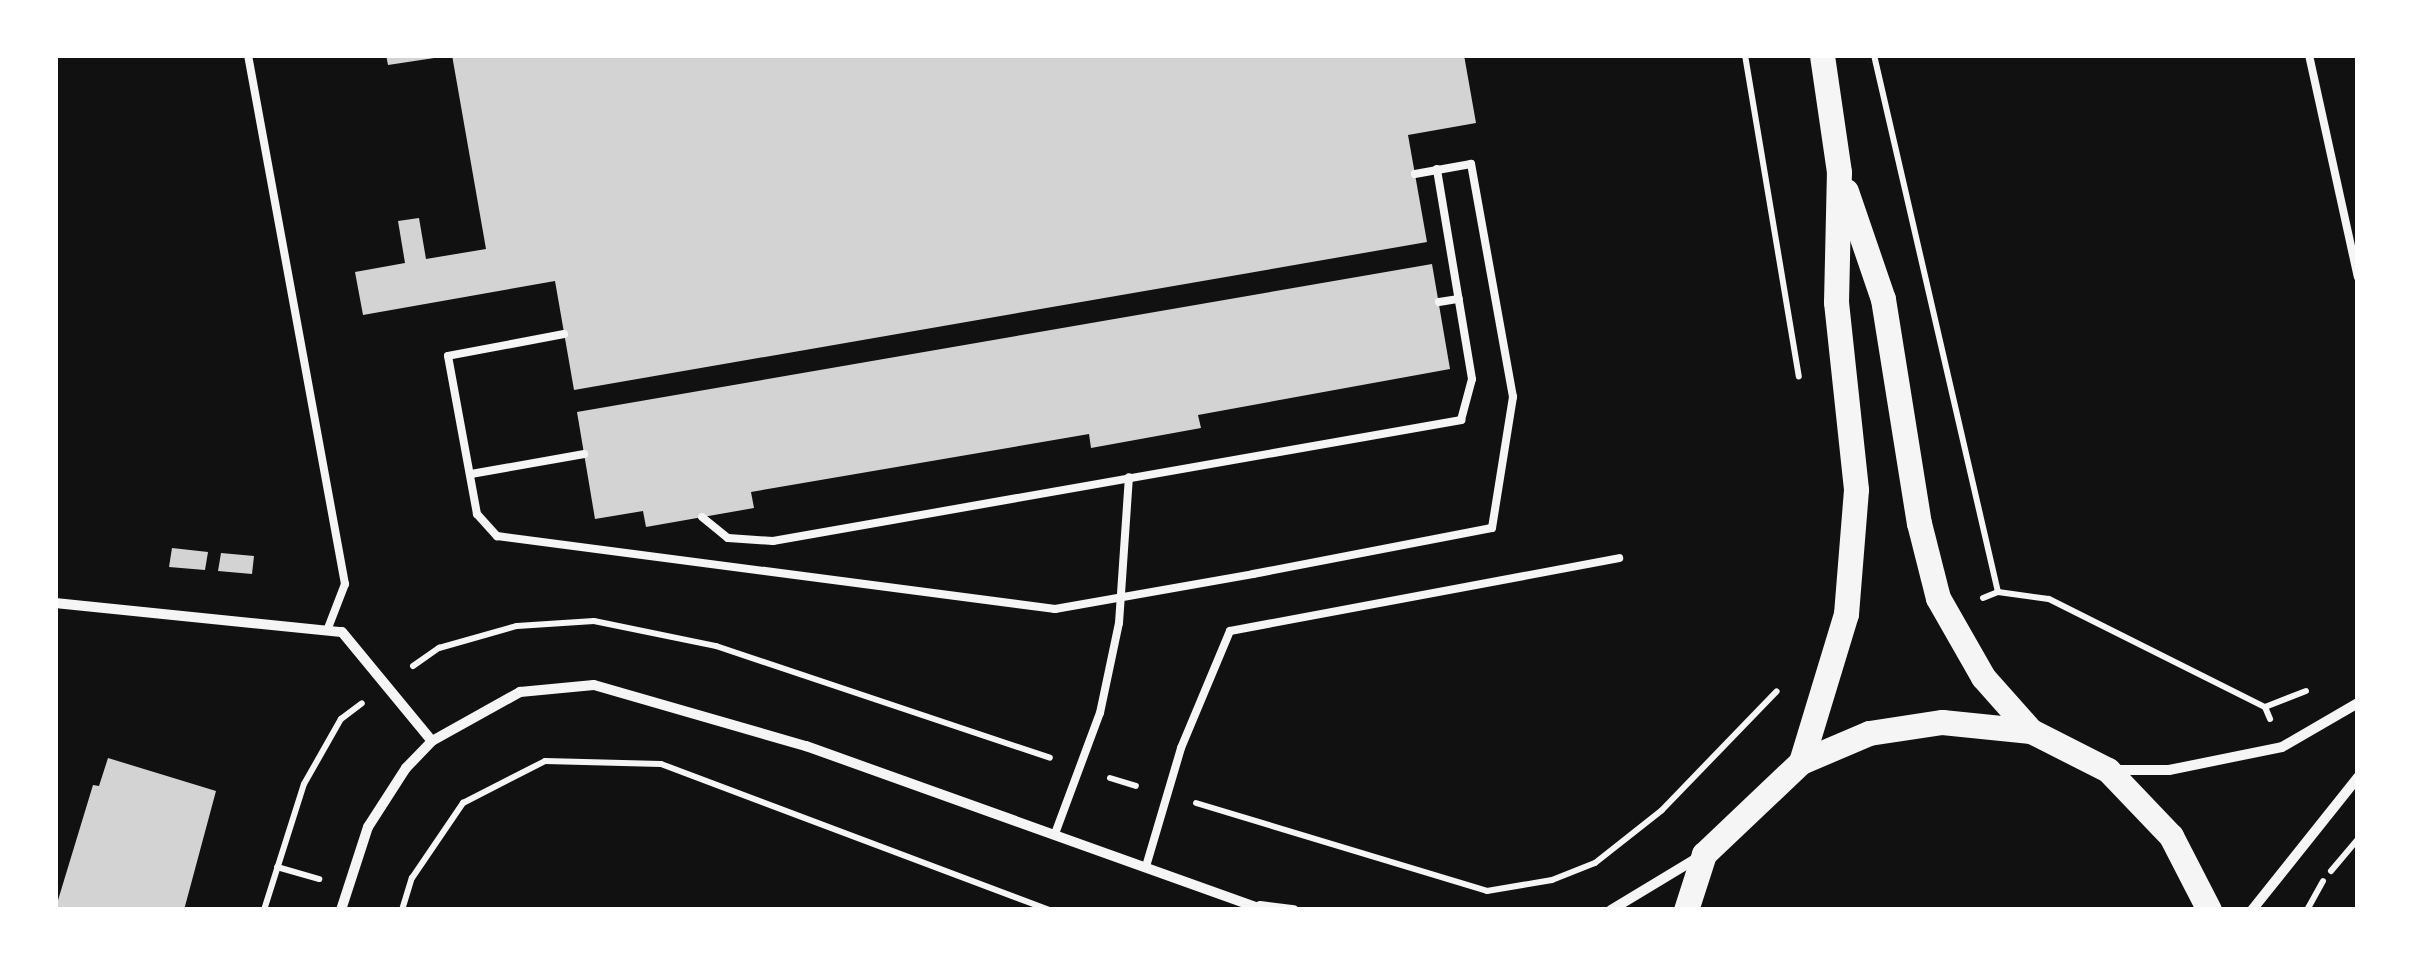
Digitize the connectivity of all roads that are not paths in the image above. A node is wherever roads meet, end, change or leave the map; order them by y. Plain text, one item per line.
1 (248, 55) edge
2 (1822, 55) edge
3 (2309, 55) edge
4 (1438, 170) junction
5 (1840, 172) junction
6 (1415, 174) dead end
7 (2358, 277) edge
8 (1459, 299) junction
9 (1439, 302) dead end
10 (564, 334) dead end
11 (584, 454) dead end
12 (470, 474) junction
13 (1129, 477) junction
14 (702, 517) dead end
15 (1619, 558) dead end
16 (1122, 596) junction
17 (55, 603) edge
18 (328, 628) junction
19 (2358, 703) edge
20 (2031, 731) junction
21 (432, 741) junction
22 (1801, 762) junction
23 (2108, 770) junction
24 (2358, 777) edge
25 (1056, 832) junction
26 (1704, 854) junction
27 (1146, 862) junction
28 (1262, 908) edge
29 (341, 910) edge
30 (1294, 910) edge
31 (1611, 910) edge
32 (1686, 910) edge
33 (2209, 910) edge
34 (2252, 910) edge

1 - 18 lane
2 - 5 main road
3 - 7 lane
4 - 6 lane
4 - 8 lane
4 - 16 lane
5 - 20 main road
5 - 22 main road
8 - 9 lane
8 - 13 lane
10 - 12 lane
11 - 12 lane
12 - 16 lane
13 - 14 lane
13 - 16 lane
15 - 27 lane
16 - 25 lane
17 - 18 street
18 - 21 street
19 - 23 street
20 - 22 main road
20 - 23 main road
21 - 25 street
21 - 29 street
22 - 26 main road
23 - 33 main road
24 - 34 street
25 - 27 street
26 - 31 street
26 - 32 main road
27 - 28 street
28 - 30 street

